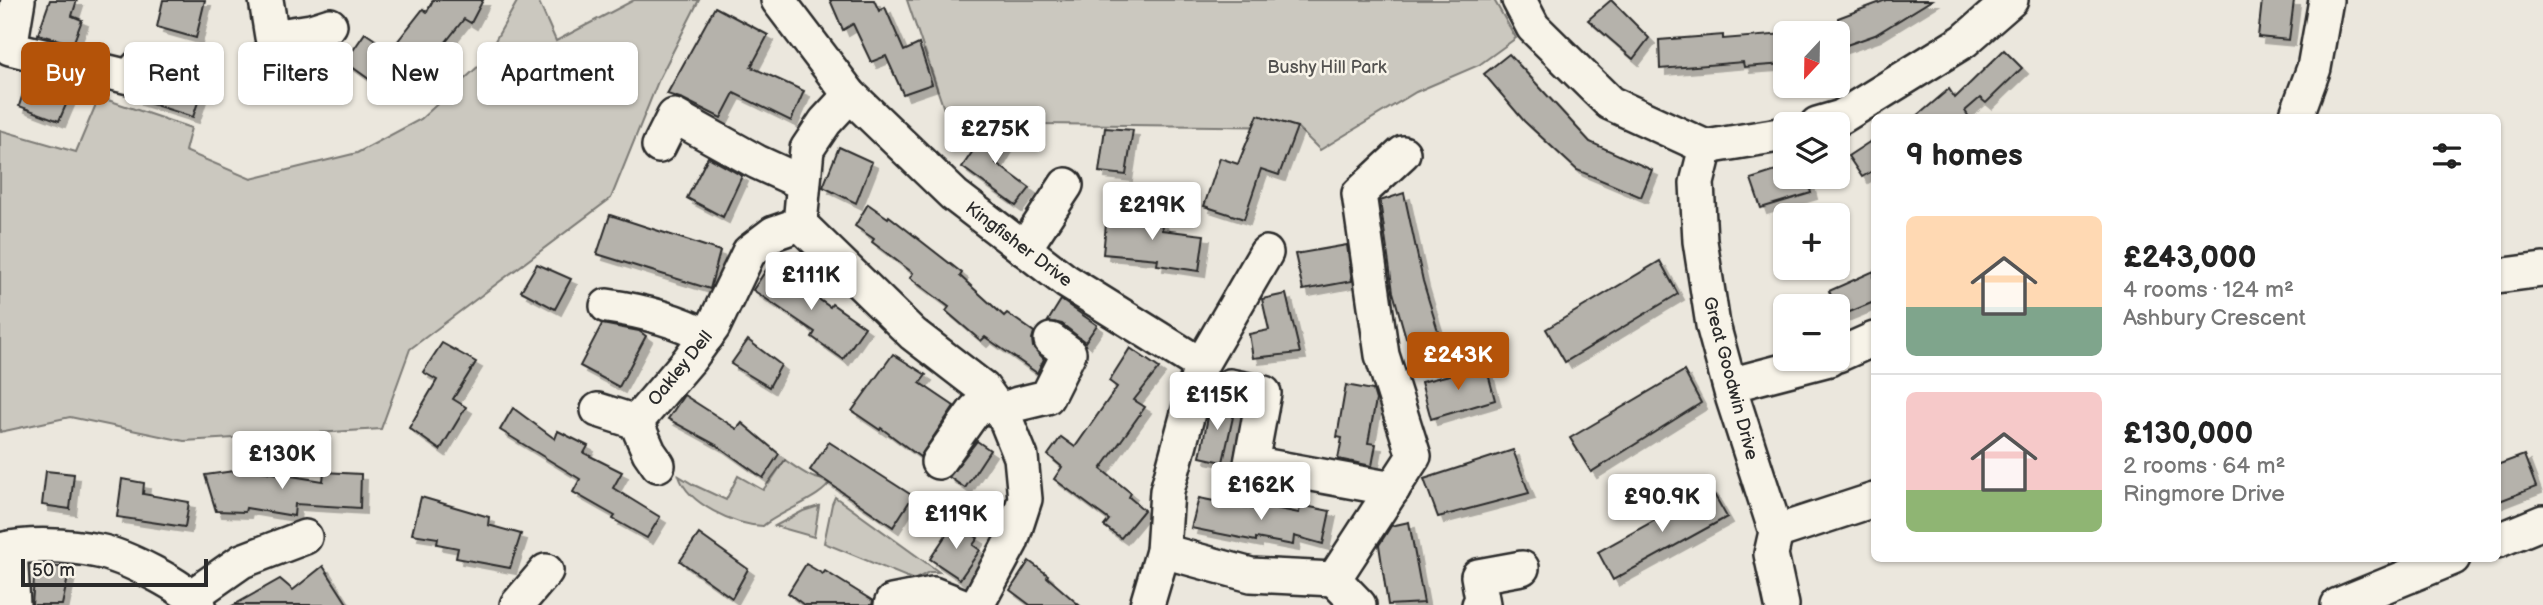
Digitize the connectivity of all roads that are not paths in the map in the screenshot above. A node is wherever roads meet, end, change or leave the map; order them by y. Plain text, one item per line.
1 (18, 0) edge
2 (266, 0) edge
3 (778, 0) edge
4 (1519, 0) edge
5 (2011, 0) edge
6 (2326, 0) edge
7 (330, 25) dead end
8 (124, 76) edge
9 (850, 94) junction
10 (1849, 112) edge
11 (2297, 114) edge
12 (1773, 136) edge
13 (659, 146) dead end
14 (1706, 147) junction
15 (1403, 153) dead end
16 (803, 183) junction
17 (1066, 186) dead end
18 (800, 224) junction
19 (1024, 249) junction
20 (1266, 253) dead end
21 (2543, 271) edge
22 (2501, 276) edge
23 (607, 306) dead end
24 (707, 336) junction
25 (1871, 340) edge
26 (1051, 341) dead end
27 (1850, 350) edge
28 (1201, 365) junction
29 (1783, 371) edge
30 (1730, 385) junction
31 (1230, 386) dead end
32 (995, 406) junction
33 (598, 410) dead end
34 (636, 422) junction
35 (938, 462) dead end
36 (658, 465) dead end
37 (1393, 489) junction
38 (1871, 501) edge
39 (2543, 522) edge
40 (1776, 532) junction
41 (304, 537) dead end
42 (2501, 539) edge
43 (5, 549) edge
44 (1163, 551) junction
45 (2443, 562) edge
46 (1522, 568) dead end
47 (546, 570) dead end
48 (1334, 579) junction
49 (195, 600) edge
50 (947, 600) edge
51 (13, 605) edge
52 (517, 605) edge
53 (891, 605) edge
54 (977, 605) edge
55 (1146, 605) edge
56 (1359, 605) edge
57 (1479, 605) edge
58 (1782, 605) edge
59 (2338, 605) edge

1 - 8 street
2 - 7 street
3 - 9 street, Kingfisher Drive
4 - 14 street
5 - 10 street
6 - 11 street
9 - 16 street
9 - 19 street, Kingfisher Drive
12 - 14 street
13 - 16 street
14 - 30 street, Great Goodwin Drive
15 - 37 street
16 - 18 street
17 - 19 street
18 - 24 street, Oakley Dell
18 - 32 street
19 - 28 street, Kingfisher Drive
20 - 28 street
21 - 22 street
23 - 24 street
24 - 34 street, Oakley Dell
25 - 27 street
26 - 32 street
28 - 44 street
29 - 30 street
30 - 40 street, Great Goodwin Drive
31 - 37 street
32 - 35 street
32 - 54 street
33 - 34 street, Oakley Dell
34 - 36 street, Oakley Dell
37 - 48 street
38 - 40 street
39 - 42 street
40 - 58 street, Great Goodwin Drive
41 - 49 street
43 - 49 street
43 - 51 street
44 - 48 street
44 - 55 street
45 - 59 street
46 - 57 street
47 - 52 street
48 - 56 street
50 - 53 street

